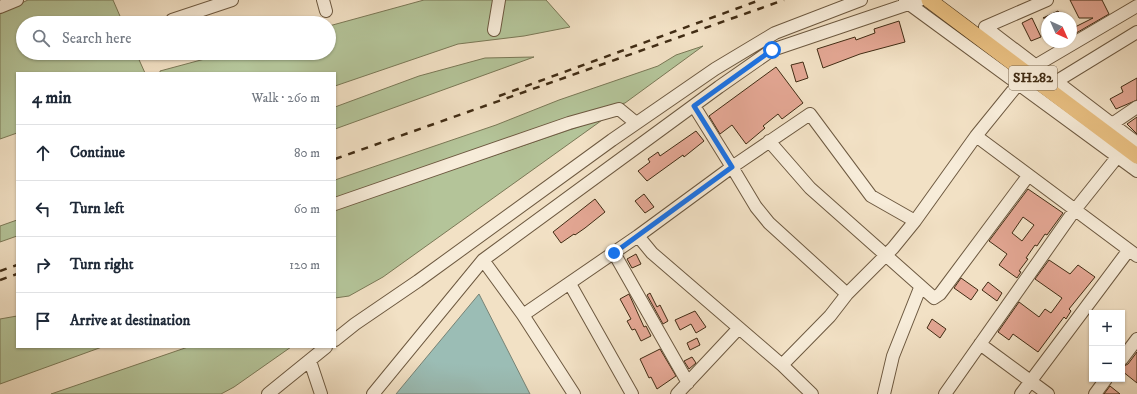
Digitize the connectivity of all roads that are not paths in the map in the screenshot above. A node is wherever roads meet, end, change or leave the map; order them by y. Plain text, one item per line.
1 (17, 0) edge
2 (232, 0) edge
3 (499, 0) edge
4 (862, 0) edge
5 (929, 0) edge
6 (1048, 0) edge
7 (911, 2) edge
8 (1137, 6) edge
9 (0, 7) edge
10 (184, 16) edge
11 (494, 30) dead end
12 (1137, 32) edge
13 (1035, 66) junction
14 (1057, 81) junction
15 (1019, 83) junction
16 (694, 106) junction
17 (1137, 107) edge
18 (636, 123) junction
19 (1112, 124) junction
20 (976, 136) junction
21 (769, 141) junction
22 (1137, 143) edge
23 (1118, 156) junction
24 (1137, 156) edge
25 (732, 167) junction
26 (1137, 171) edge
27 (1028, 176) junction
28 (336, 204) edge
29 (1074, 211) junction
30 (915, 221) junction
31 (638, 236) junction
32 (614, 253) junction
33 (1133, 254) edge
34 (886, 255) junction
35 (483, 260) junction
36 (570, 284) junction
37 (920, 288) junction
38 (846, 294) junction
39 (524, 315) junction
40 (738, 329) junction
41 (336, 339) edge
42 (1137, 339) edge
43 (980, 344) junction
44 (325, 348) edge
45 (1125, 355) edge
46 (310, 361) junction
47 (782, 365) junction
48 (1030, 382) junction
49 (1104, 382) edge
50 (688, 383) junction
51 (268, 394) edge
52 (321, 394) edge
53 (373, 394) edge
54 (574, 394) edge
55 (632, 394) edge
56 (677, 394) edge
57 (812, 394) edge
58 (884, 394) edge
59 (945, 394) edge
60 (1021, 394) edge
61 (1048, 394) edge
62 (1095, 394) edge

1 - 9 street
2 - 10 street
3 - 11 street
4 - 18 street
5 - 24 main road, SH282
6 - 13 street
7 - 15 street
7 - 16 street
8 - 13 street
12 - 14 street
13 - 14 street
14 - 19 street
15 - 20 street
15 - 23 street
16 - 25 street
16 - 35 street
17 - 19 street
18 - 28 street
18 - 41 street
19 - 22 street
20 - 27 street
20 - 30 street
21 - 25 street
21 - 30 street
21 - 34 street
23 - 26 street
23 - 29 street
25 - 31 street
25 - 38 street
27 - 29 street
27 - 37 street
29 - 33 street
29 - 43 street
30 - 34 street
31 - 32 street
31 - 40 street
32 - 36 street
32 - 50 street
33 - 48 street
34 - 37 street
34 - 38 street
35 - 39 street
35 - 53 street
36 - 39 street
36 - 55 street
37 - 58 street
38 - 47 street
39 - 54 street
40 - 47 street
40 - 50 street
42 - 45 street
43 - 48 street
43 - 59 street
44 - 46 street
46 - 51 street
46 - 52 street
47 - 57 street
48 - 60 street
48 - 61 street
49 - 62 street
50 - 56 street

